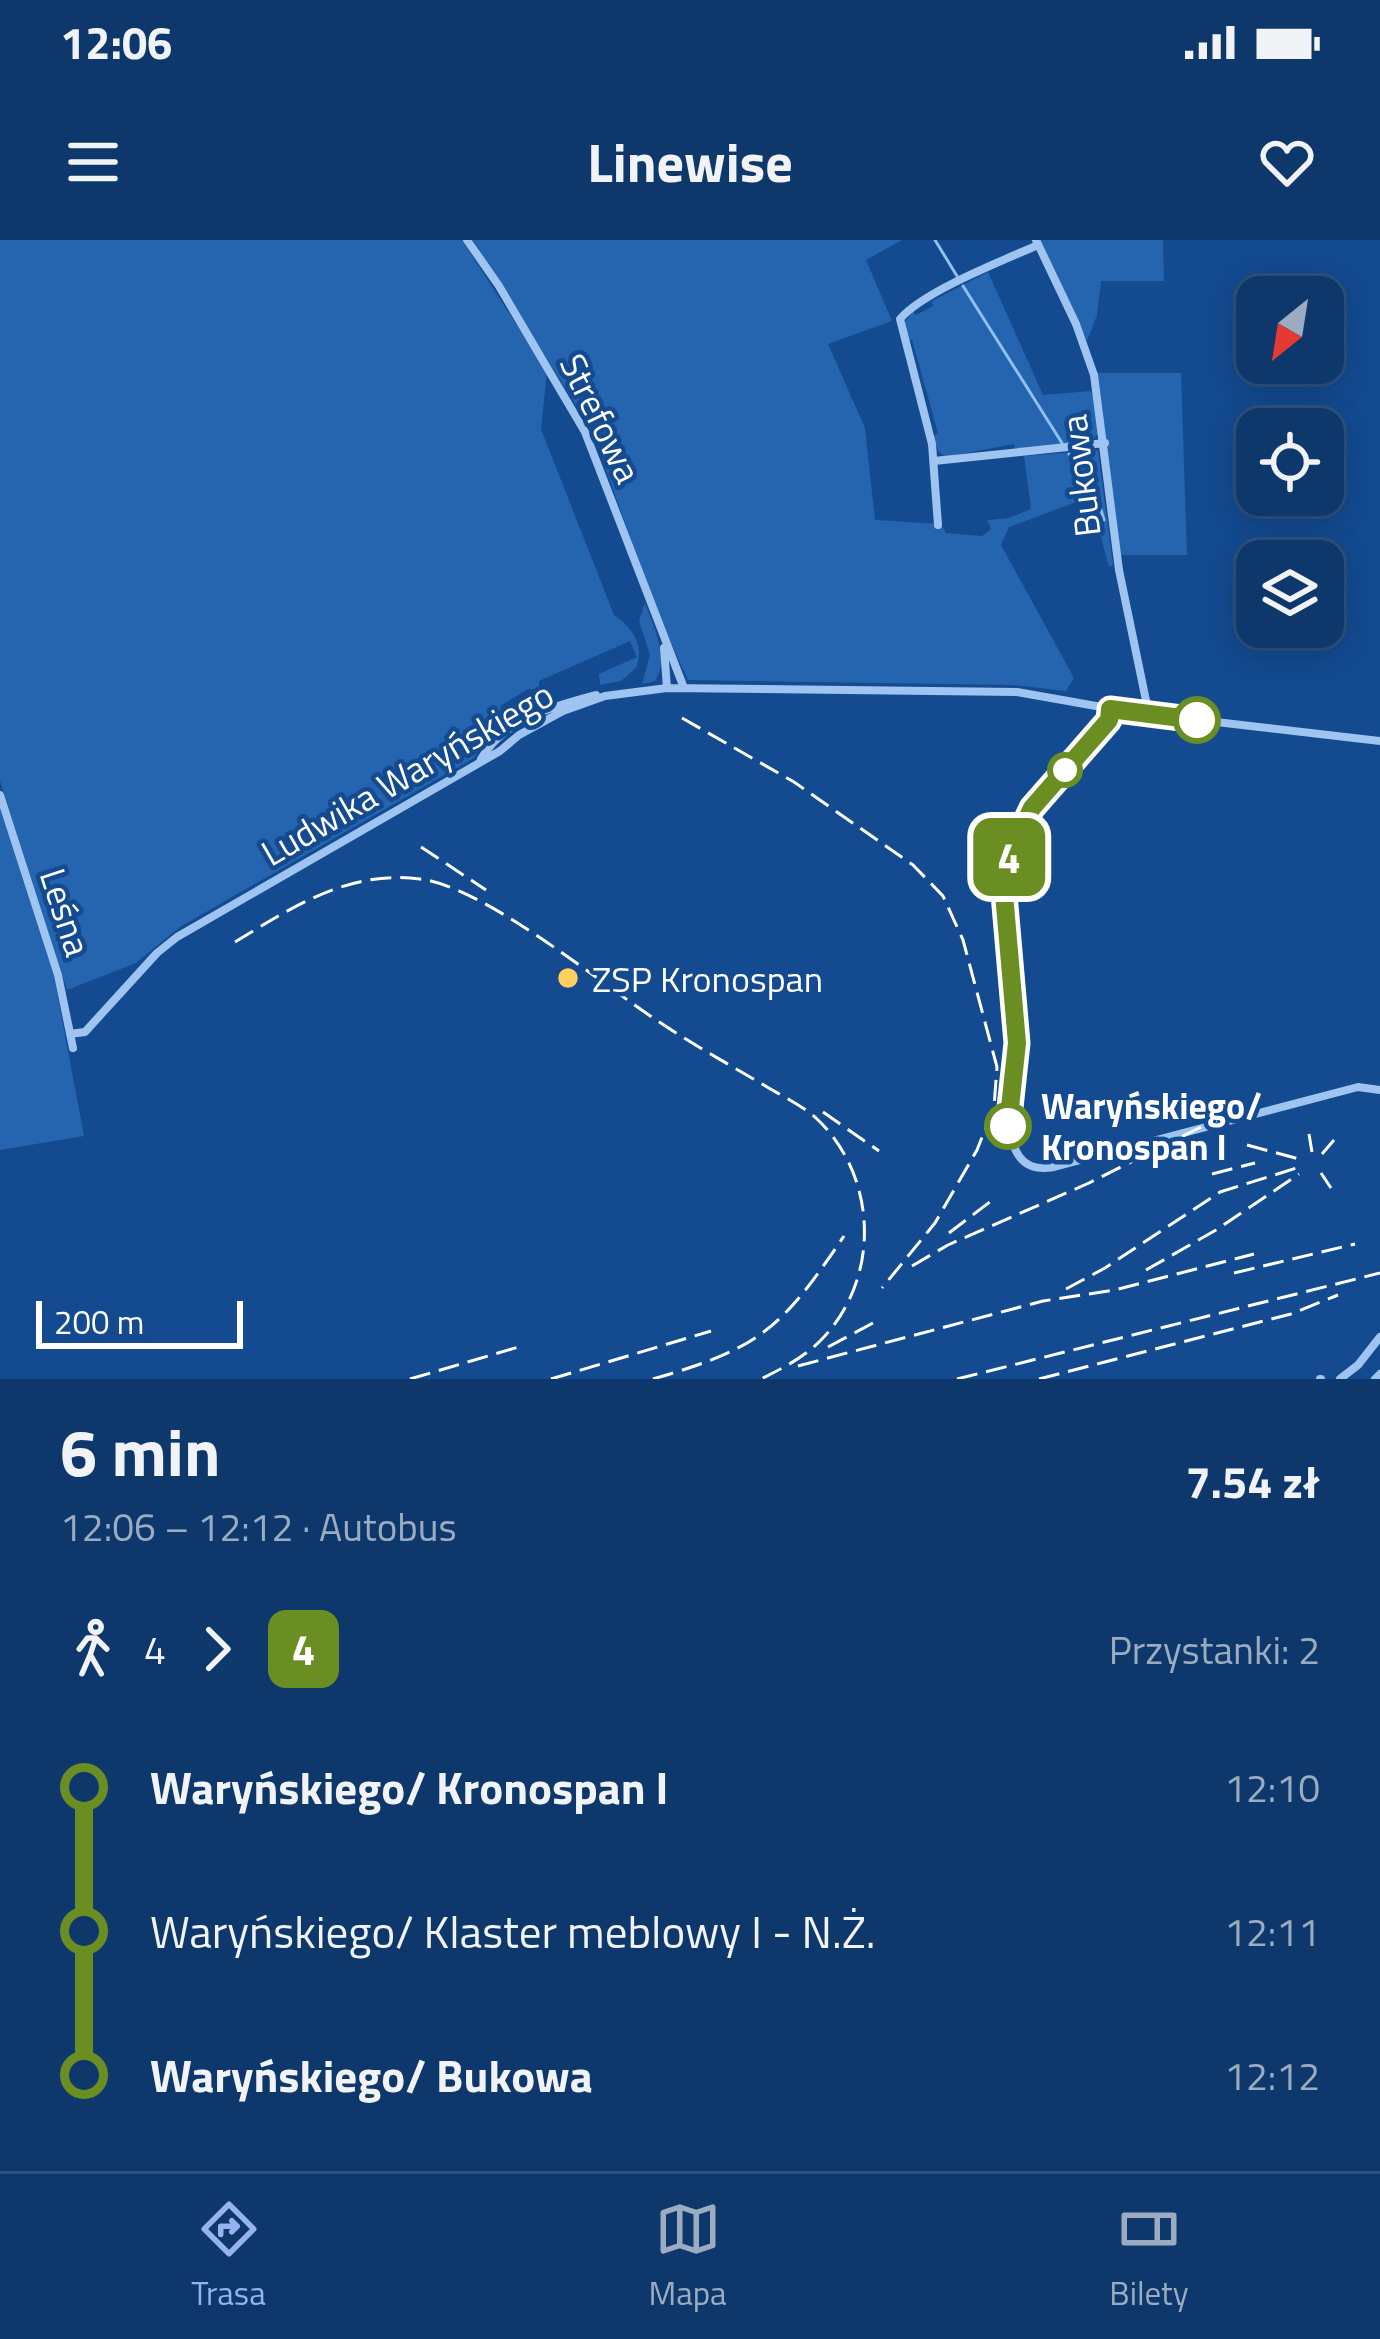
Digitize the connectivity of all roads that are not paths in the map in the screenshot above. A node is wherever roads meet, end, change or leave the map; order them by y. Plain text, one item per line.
1 (467, 240) edge
2 (1037, 242) edge
3 (1105, 443) junction
4 (934, 461) junction
5 (938, 524) dead end
6 (661, 634) junction
7 (667, 688) junction
8 (684, 688) junction
9 (600, 697) junction
10 (1110, 709) junction
11 (1149, 715) junction
12 (1380, 741) edge
13 (481, 760) junction
14 (0, 796) edge
15 (70, 1034) junction
16 (73, 1048) dead end
17 (1380, 1090) edge
18 (1380, 1337) edge
19 (1340, 1379) edge

1 - 6 street, Strefowa
2 - 3 street, Bukowa
2 - 4 street
3 - 4 street
3 - 11 street, Bukowa
4 - 5 street
6 - 7 street, Strefowa
6 - 8 street, Strefowa
7 - 8 street, Ludwika Waryńskiego
7 - 9 street, Ludwika Waryńskiego
8 - 10 street, Ludwika Waryńskiego
9 - 13 street, Ludwika Waryńskiego
9 - 13 street
10 - 11 street, Ludwika Waryńskiego
10 - 17 street
11 - 12 street, Ludwika Waryńskiego
13 - 15 street, Ludwika Waryńskiego
14 - 15 street, Leśna
15 - 16 street, Leśna
18 - 19 street

